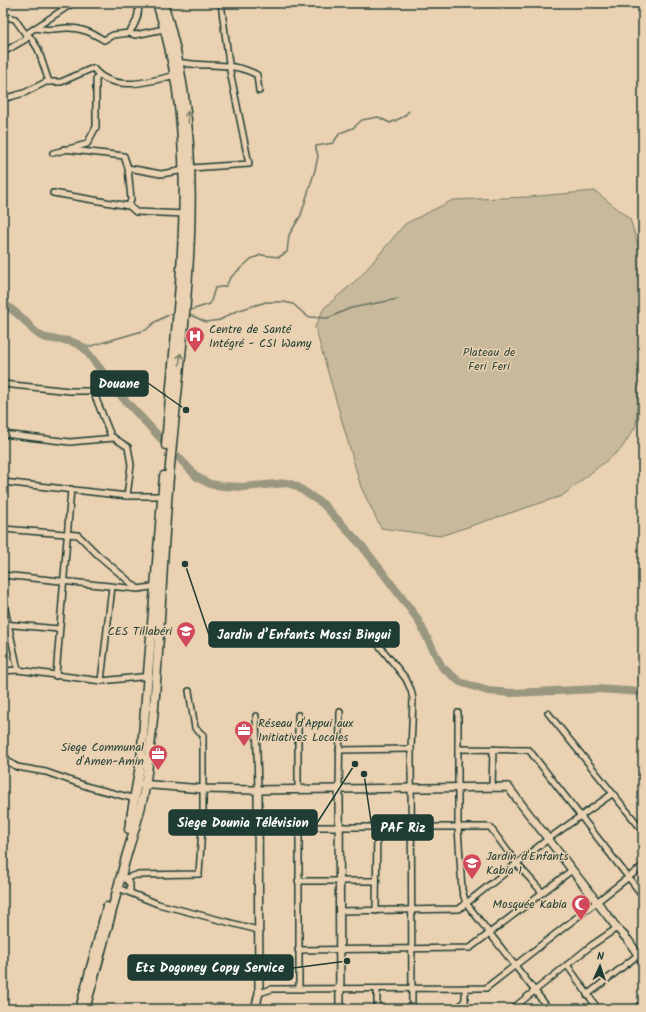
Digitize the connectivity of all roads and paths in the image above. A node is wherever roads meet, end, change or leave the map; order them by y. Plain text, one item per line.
1 (73, 3) edge
2 (138, 3) edge
3 (157, 3) edge
4 (163, 3) edge
5 (221, 3) edge
6 (3, 16) edge
7 (35, 28) junction
8 (164, 29) junction
9 (129, 33) junction
10 (26, 34) junction
11 (3, 45) edge
12 (178, 62) junction
13 (230, 67) junction
14 (98, 74) junction
15 (177, 74) junction
16 (49, 82) junction
17 (259, 91) dead end
18 (3, 99) edge
19 (64, 149) junction
20 (53, 153) dead end
21 (128, 168) junction
22 (188, 169) junction
23 (53, 194) dead end
24 (129, 206) junction
25 (187, 214) junction
26 (3, 384) edge
27 (3, 434) edge
28 (114, 438) junction
29 (168, 457) junction
30 (3, 482) edge
31 (71, 489) junction
32 (127, 496) junction
33 (162, 496) junction
34 (3, 529) edge
35 (67, 534) junction
36 (3, 575) edge
37 (63, 582) junction
38 (158, 586) junction
39 (112, 587) junction
40 (138, 589) junction
41 (3, 600) edge
42 (6, 624) edge
43 (59, 629) junction
44 (374, 639) dead end
45 (18, 670) junction
46 (3, 672) edge
47 (56, 676) junction
48 (152, 676) junction
49 (101, 680) junction
50 (189, 691) dead end
51 (340, 712) dead end
52 (458, 712) dead end
53 (548, 713) dead end
54 (298, 715) dead end
55 (256, 716) dead end
56 (411, 749) junction
57 (458, 749) junction
58 (493, 749) junction
59 (339, 750) junction
60 (3, 754) edge
61 (142, 784) junction
62 (458, 788) junction
63 (492, 788) junction
64 (203, 789) junction
65 (411, 789) junction
66 (258, 790) junction
67 (298, 790) junction
68 (339, 790) junction
69 (612, 794) junction
70 (136, 798) junction
71 (580, 816) junction
72 (258, 827) junction
73 (299, 827) junction
74 (339, 827) junction
75 (377, 827) junction
76 (412, 828) junction
77 (458, 828) junction
78 (643, 831) edge
79 (548, 839) junction
80 (517, 864) junction
81 (643, 866) edge
82 (572, 870) junction
83 (124, 877) junction
84 (628, 878) junction
85 (298, 881) junction
86 (339, 881) junction
87 (376, 881) junction
88 (118, 888) junction
89 (130, 892) junction
90 (542, 892) junction
91 (643, 896) edge
92 (466, 903) junction
93 (597, 903) junction
94 (339, 911) junction
95 (376, 911) junction
96 (412, 911) junction
97 (617, 928) junction
98 (258, 930) junction
99 (490, 934) junction
100 (412, 949) junction
101 (298, 950) junction
102 (340, 951) junction
103 (640, 953) edge
104 (643, 962) edge
105 (567, 965) junction
106 (515, 966) junction
107 (412, 988) junction
108 (464, 988) junction
109 (377, 989) junction
110 (299, 990) junction
111 (340, 990) junction
112 (535, 991) junction
113 (259, 993) junction
114 (587, 994) junction
115 (465, 1000) junction
116 (643, 1004) edge
117 (80, 1009) edge
118 (85, 1009) edge
119 (255, 1009) edge
120 (340, 1009) edge
121 (377, 1009) edge
122 (412, 1009) edge
123 (458, 1009) edge
124 (465, 1009) edge
125 (512, 1009) edge
126 (549, 1009) edge
127 (598, 1009) edge
128 (636, 1009) edge

1 - 7 street
2 - 9 street
3 - 8 main road
4 - 12 main road
5 - 13 street
6 - 10 street
7 - 9 street
7 - 10 street
8 - 9 street
8 - 15 main road
10 - 11 street
10 - 16 street
12 - 13 street
12 - 15 main road
13 - 17 street
13 - 22 street
14 - 15 street
14 - 16 street
14 - 19 street
15 - 22 main road
16 - 18 street
19 - 20 street
19 - 21 street
21 - 22 street
21 - 24 street
22 - 25 main road
23 - 24 street
24 - 25 street
25 - 29 main road
26 - 28 street
27 - 28 street
28 - 32 street
29 - 33 main road
29 - 38 main road
30 - 31 street
31 - 32 street
31 - 35 street
32 - 33 street
33 - 38 main road
34 - 35 street
35 - 37 street
35 - 40 street
36 - 37 street
37 - 39 street
37 - 43 street
38 - 40 street
38 - 48 main road
39 - 40 street
39 - 49 street
41 - 42 street
42 - 43 street
42 - 45 street
43 - 47 street
44 - 56 street
45 - 46 street
45 - 47 street
47 - 49 street
48 - 49 street
48 - 61 main road
50 - 64 street
51 - 59 street
52 - 57 street
53 - 69 street
54 - 67 street
55 - 66 street
56 - 59 street
56 - 65 street
57 - 58 street
57 - 62 street
58 - 63 street
58 - 71 street
59 - 68 street
60 - 70 street
61 - 64 street
61 - 70 main road
61 - 83 main road
62 - 63 street
62 - 65 street
62 - 77 street
63 - 79 street
64 - 66 street
64 - 83 street
65 - 68 street
65 - 76 street
66 - 67 street
66 - 72 street
67 - 68 street
68 - 74 street
69 - 71 street
69 - 78 street
70 - 117 main road
71 - 79 street
71 - 84 street
72 - 73 street
72 - 98 street
73 - 74 street
73 - 85 street
74 - 75 street
74 - 86 street
75 - 76 street
75 - 87 street
76 - 77 street
76 - 96 street
77 - 80 street
77 - 92 street
79 - 80 street
79 - 82 street
80 - 90 street
80 - 92 street
81 - 84 street
82 - 90 street
82 - 93 street
83 - 88 main road
83 - 89 street
84 - 91 street
84 - 93 street
85 - 86 street
85 - 101 street
86 - 87 street
86 - 94 street
87 - 95 street
88 - 89 street
88 - 118 main road
89 - 98 street
90 - 99 street
92 - 96 street
92 - 99 street
93 - 97 street
93 - 106 street
94 - 95 street
94 - 102 street
95 - 96 street
96 - 100 street
97 - 103 street
97 - 105 street
98 - 113 street
99 - 100 street
99 - 106 street
100 - 102 street
100 - 107 street
101 - 102 street
101 - 110 street
102 - 111 street
103 - 104 street
103 - 114 street
105 - 112 street
105 - 114 street
106 - 108 street
106 - 112 street
107 - 108 street
107 - 109 street
107 - 122 street
108 - 115 street
109 - 111 street
109 - 121 street
110 - 111 street
110 - 113 street
111 - 120 street
112 - 125 street
112 - 126 street
113 - 119 street
114 - 127 street
115 - 123 street
115 - 124 street
116 - 128 street

